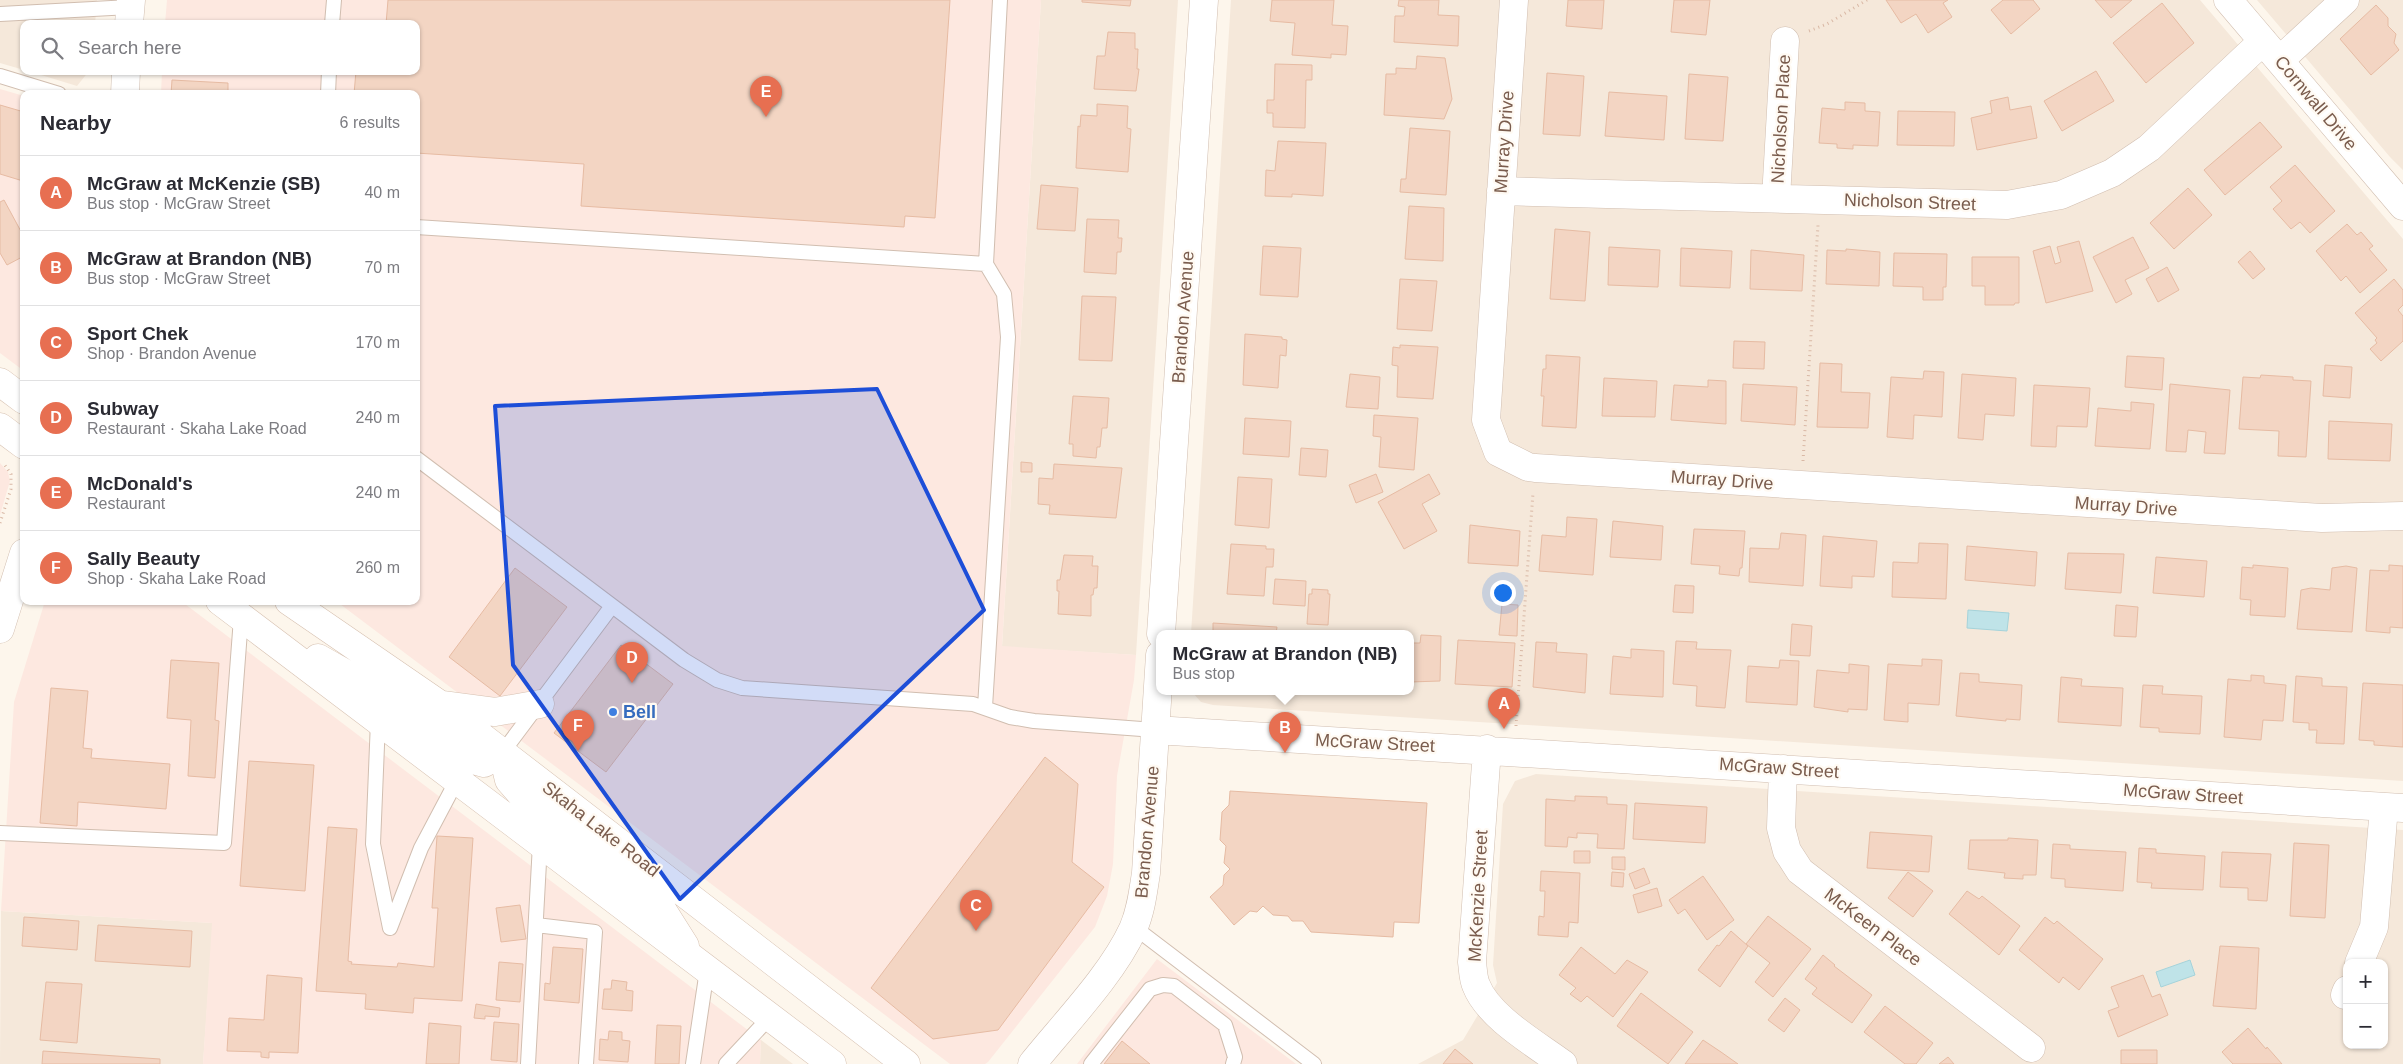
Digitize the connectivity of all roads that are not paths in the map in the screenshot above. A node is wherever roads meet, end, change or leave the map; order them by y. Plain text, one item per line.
1 (334, 0) edge
2 (1000, 0) edge
3 (1204, 0) edge
4 (1514, 0) edge
5 (2228, 0) edge
6 (2345, 0) edge
7 (130, 10) edge
8 (0, 14) edge
9 (332, 20) edge
10 (1785, 41) road end
11 (2271, 51) junction
12 (126, 75) edge
13 (328, 75) edge
14 (0, 76) edge
15 (46, 90) edge
16 (125, 90) edge
17 (328, 90) edge
18 (1501, 190) junction
19 (1776, 198) junction
20 (2403, 206) edge
21 (420, 227) edge
22 (986, 264) junction
23 (0, 382) edge
24 (20, 397) edge
25 (0, 427) edge
26 (20, 442) edge
27 (420, 461) edge
28 (2403, 516) edge
29 (20, 565) edge
30 (295, 605) edge
31 (612, 606) junction
32 (229, 608) edge
33 (0, 628) edge
34 (1161, 630) edge
35 (1157, 695) edge
36 (439, 704) junction
37 (540, 704) junction
38 (985, 707) junction
39 (378, 721) junction
40 (1155, 730) junction
41 (1487, 749) junction
42 (502, 753) junction
43 (1783, 768) junction
44 (456, 780) junction
45 (2393, 807) edge
46 (0, 833) edge
47 (540, 844) junction
48 (536, 926) junction
49 (1134, 927) junction
50 (2361, 959) edge
51 (701, 965) junction
52 (770, 1017) junction
53 (2031, 1048) dead end
54 (528, 1064) edge
55 (586, 1064) edge
56 (693, 1064) edge
57 (726, 1064) edge
58 (832, 1064) edge
59 (906, 1064) edge
60 (1032, 1064) edge
61 (1091, 1064) edge
62 (1233, 1064) edge
63 (1314, 1064) edge
64 (1562, 1064) edge

1 - 9 lane
2 - 22 lane
3 - 34 street, Brandon Avenue
4 - 18 street, Murray Drive
5 - 11 street, Cornwall Drive
6 - 11 street, Nicholson Street
7 - 8 lane
10 - 19 street, Nicholson Place
11 - 19 street, Nicholson Street
11 - 20 street, Cornwall Drive
12 - 16 street
13 - 17 lane
14 - 15 lane
18 - 19 street, Nicholson Street
18 - 28 street, Murray Drive
21 - 22 lane
22 - 38 lane
23 - 24 street
25 - 26 street
27 - 31 lane
29 - 33 street
30 - 36 street, Skaha Lake Road
31 - 37 lane
31 - 38 lane
32 - 39 street
32 - 42 street
32 - 46 lane
35 - 40 street, Brandon Avenue
36 - 37 street
36 - 42 street, Skaha Lake Road
37 - 42 lane
38 - 40 lane
39 - 44 street
39 - 44 lane
40 - 41 street, McGraw Street
40 - 49 street, Brandon Avenue
41 - 43 street, McGraw Street
41 - 64 street, McKenzie Street
42 - 51 street
42 - 59 street, Skaha Lake Road
43 - 45 street, McGraw Street
43 - 53 street, McKeen Place
44 - 47 street
45 - 50 street
47 - 48 lane
47 - 51 street
48 - 54 lane
48 - 55 lane
49 - 60 street, Brandon Avenue
49 - 63 lane
51 - 52 street
51 - 56 lane
52 - 57 lane
52 - 58 street
61 - 62 lane

